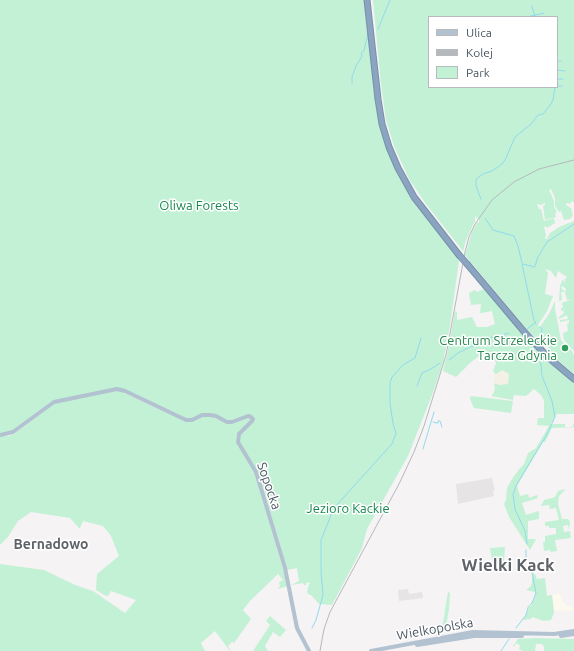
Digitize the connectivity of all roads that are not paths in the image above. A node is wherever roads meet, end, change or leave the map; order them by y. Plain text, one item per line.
1 (368, 0) edge
2 (468, 263) junction
3 (574, 376) edge
4 (574, 380) edge
5 (0, 435) edge
6 (574, 631) edge
7 (574, 634) edge
8 (309, 651) edge
9 (371, 651) edge
10 (386, 651) edge

1 - 2 highway, bridge
2 - 3 highway
2 - 4 highway
5 - 8 main road, Sopocka
6 - 9 main road, Wielkopolska
7 - 10 main road, Wielkopolska

